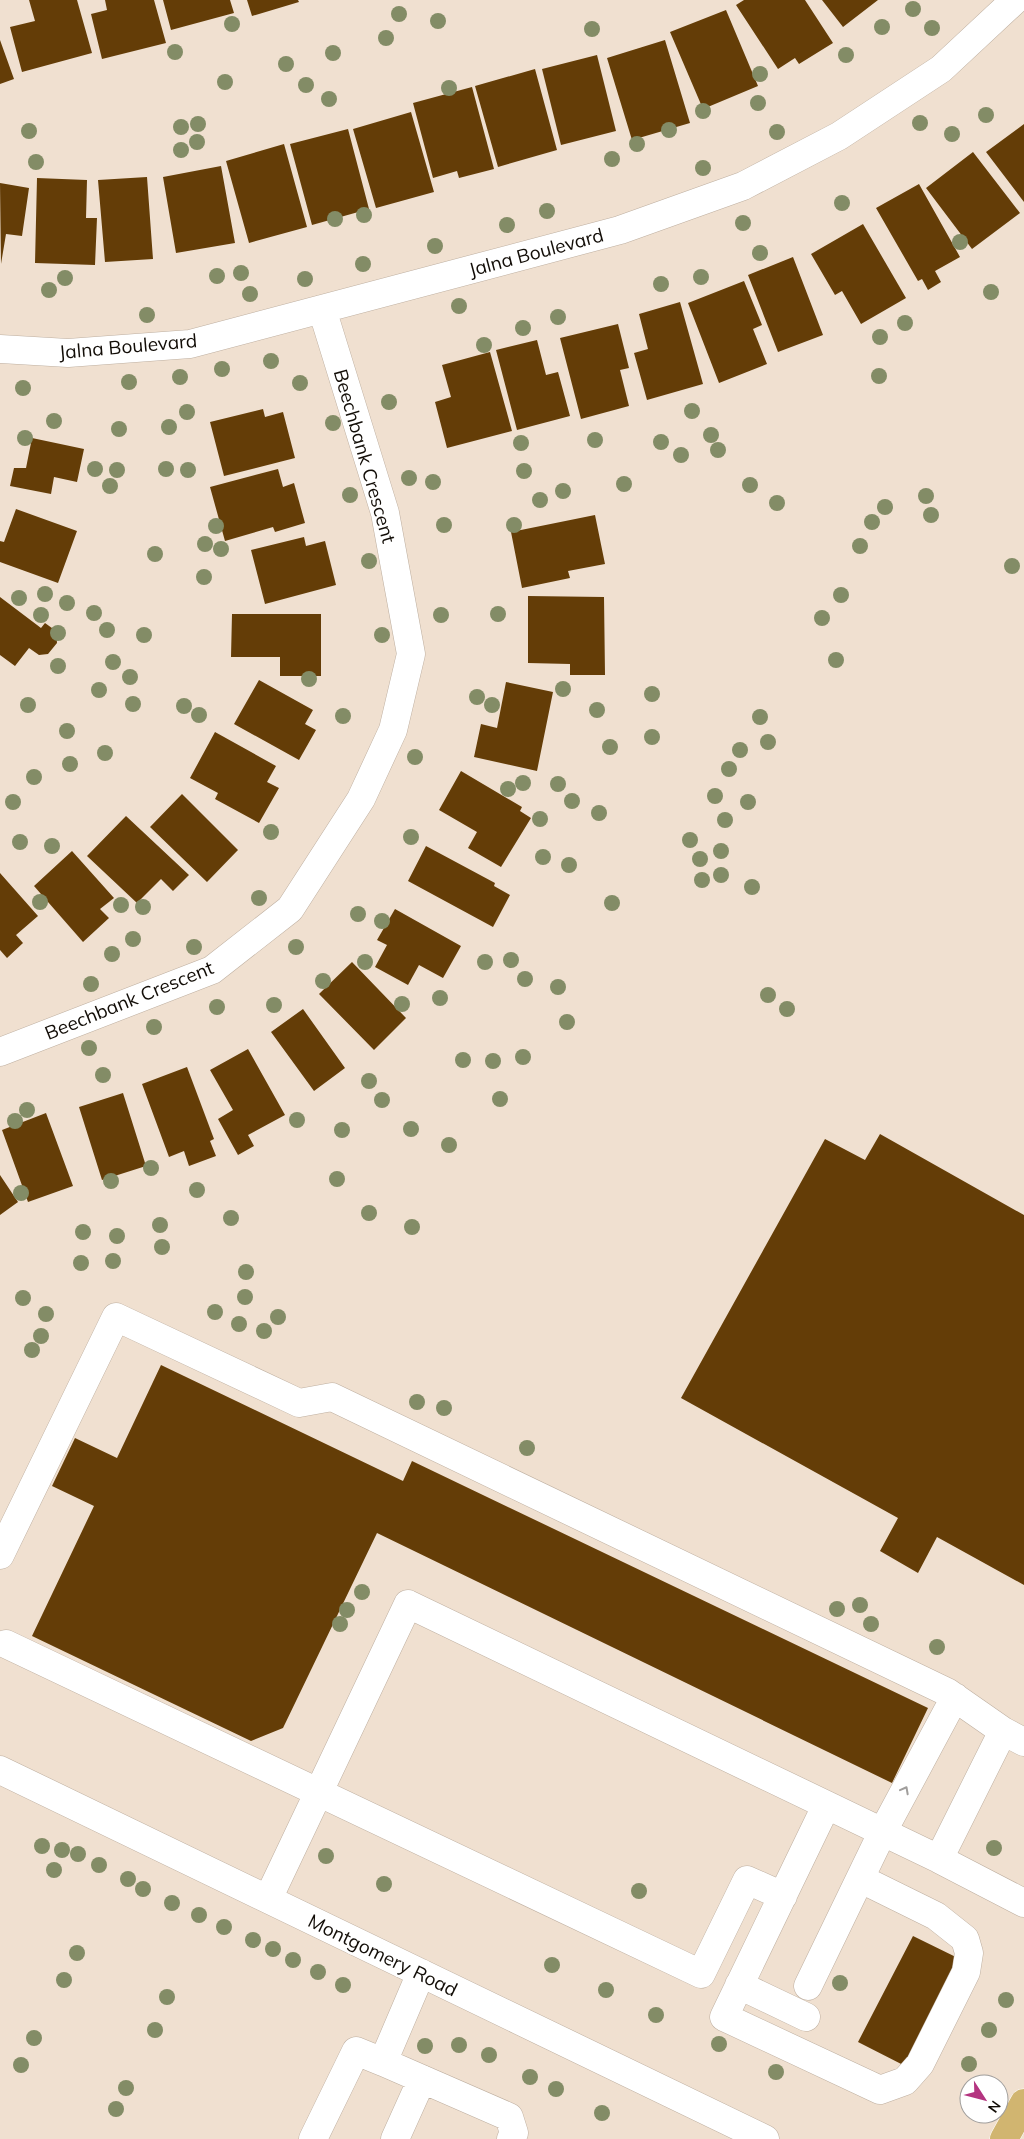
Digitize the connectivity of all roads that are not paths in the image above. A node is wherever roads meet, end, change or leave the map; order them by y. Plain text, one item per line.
1 (1018, 5) edge
2 (322, 309) junction
3 (0, 350) edge
4 (0, 1052) edge
5 (0, 1555) edge
6 (2, 1647) edge
7 (954, 1697) junction
8 (1014, 1736) edge
9 (0, 1770) edge
10 (319, 1792) junction
11 (826, 1806) junction
12 (882, 1833) junction
13 (939, 1859) junction
14 (861, 1879) junction
15 (783, 1896) junction
16 (268, 1899) junction
17 (1024, 1903) edge
18 (421, 1973) junction
19 (739, 1985) junction
20 (808, 1986) dead end
21 (806, 2017) dead end
22 (383, 2062) junction
23 (422, 2079) junction
24 (1024, 2103) edge
25 (313, 2139) edge
26 (395, 2139) edge
27 (511, 2139) edge
28 (765, 2139) edge
29 (1004, 2139) edge

1 - 2 street, Jalna Boulevard
2 - 3 street, Jalna Boulevard
2 - 4 street, Beechbank Crescent
5 - 7 street
6 - 10 street
7 - 8 street
12 -> 7 street
8 - 13 street
9 - 16 street, Montgomery Road
10 - 11 street
10 - 15 street
10 - 16 street
11 - 12 street
11 - 15 street
12 - 13 street
12 - 14 street
13 - 17 street
14 - 19 street
14 - 20 street
15 - 19 street
16 - 18 street, Montgomery Road
18 - 22 street
18 - 28 street, Montgomery Road
19 - 21 street
22 - 23 street
22 - 25 street
23 - 26 street
23 - 27 street
24 - 29 main road

